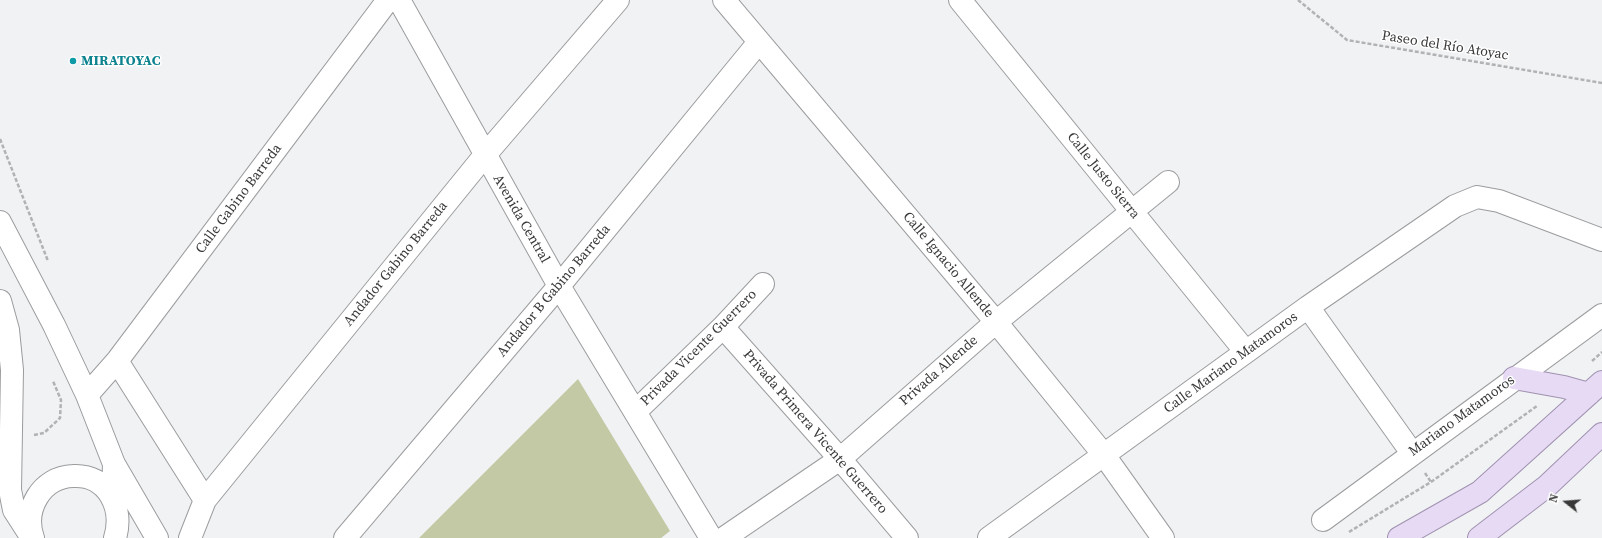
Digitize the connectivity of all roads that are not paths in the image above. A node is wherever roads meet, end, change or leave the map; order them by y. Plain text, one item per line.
1 (388, 0) edge
2 (399, 0) edge
3 (618, 0) edge
4 (960, 0) edge
5 (732, 3) edge
6 (760, 42) junction
7 (485, 155) junction
8 (1168, 182) dead end
9 (1132, 211) junction
10 (0, 222) edge
11 (1602, 240) edge
12 (763, 284) dead end
13 (559, 286) junction
14 (0, 301) edge
15 (1308, 307) junction
16 (1602, 315) edge
17 (996, 322) junction
18 (723, 327) junction
19 (1246, 352) junction
20 (117, 361) junction
21 (1514, 378) junction
22 (1595, 388) edge
23 (87, 395) junction
24 (634, 412) junction
25 (1602, 434) edge
26 (1412, 453) junction
27 (1104, 455) junction
28 (840, 459) junction
29 (114, 464) junction
30 (204, 500) junction
31 (115, 502) junction
32 (145, 519) junction
33 (1323, 520) dead end
34 (33, 538) edge
35 (115, 538) edge
36 (157, 538) edge
37 (190, 538) edge
38 (345, 538) edge
39 (711, 538) edge
40 (724, 538) edge
41 (907, 538) edge
42 (989, 538) edge
43 (1163, 538) edge
44 (1399, 538) edge
45 (1479, 538) edge

1 - 20 street, Calle Gabino Barreda
2 - 7 street, Avenida Central
3 - 7 street, Andador Gabino Barreda
4 - 9 street, Calle Justo Sierra
5 - 6 street, Calle Ignacio Allende
6 - 13 street, Andador B Gabino Barreda
6 - 17 street, Calle Ignacio Allende
7 - 13 street, Avenida Central
7 - 30 street, Andador Gabino Barreda
8 - 9 street, Privada Allende
9 - 17 street, Privada Allende
9 - 19 street, Calle Justo Sierra
10 - 23 street
11 - 15 street, Calle Mariano Matamoros
12 - 18 street, Privada Vicente Guerrero
13 - 24 street, Avenida Central
13 - 38 street, Andador B Gabino Barreda
14 - 34 street
15 - 19 street, Calle Mariano Matamoros
15 - 26 street
16 - 21 street, Mariano Matamoros
17 - 27 street, Calle Ignacio Allende
17 - 28 street, Privada Allende
18 - 24 street, Privada Vicente Guerrero
18 - 28 street, Privada Primera Vicente Guerrero
19 - 27 street, Calle Mariano Matamoros
20 - 23 street, Calle Gabino Barreda
20 - 30 street
21 - 22 main road
21 - 26 street, Mariano Matamoros
22 - 44 main road
23 - 29 street
24 - 39 street, Avenida Central
25 - 45 main road
26 - 33 street, Mariano Matamoros
27 - 42 street, Calle Mariano Matamoros
27 - 43 street, Calle Ignacio Allende
28 - 40 street, Privada Allende
28 - 41 street, Privada Primera Vicente Guerrero
29 - 31 street
29 - 32 street
30 - 37 street, Andador Gabino Barreda
31 - 32 street
31 - 34 street
31 - 35 street
32 - 36 street

